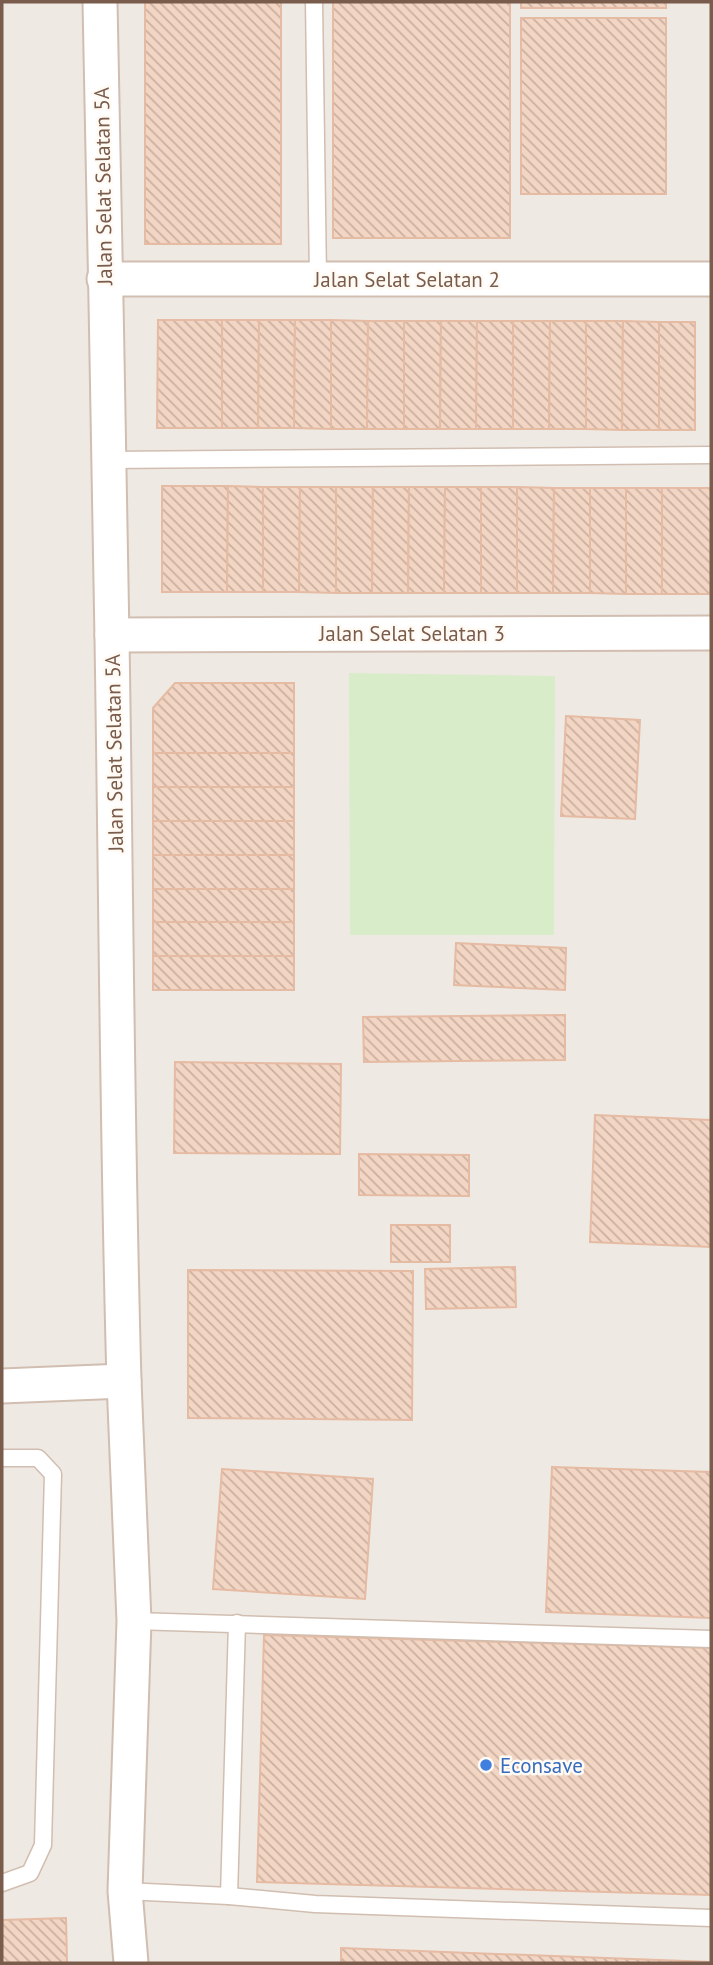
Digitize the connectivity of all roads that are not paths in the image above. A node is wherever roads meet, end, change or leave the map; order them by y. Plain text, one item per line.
1 (100, 2) edge
2 (314, 2) edge
3 (104, 279) junction
4 (318, 279) junction
5 (711, 279) edge
6 (711, 455) edge
7 (108, 460) junction
8 (711, 632) edge
9 (112, 635) junction
10 (124, 1381) junction
11 (2, 1386) edge
12 (2, 1458) edge
13 (134, 1621) junction
14 (237, 1623) junction
15 (711, 1639) edge
16 (2, 1883) edge
17 (125, 1891) junction
18 (229, 1896) junction
19 (711, 1918) edge
20 (131, 1963) edge

1 - 3 street, Jalan Selat Selatan 5A
2 - 4 lane
3 - 4 street, Jalan Selat Selatan 2
3 - 7 street, Jalan Selat Selatan 5A
4 - 5 street, Jalan Selat Selatan 2
6 - 7 lane
7 - 9 street, Jalan Selat Selatan 5A
8 - 9 street, Jalan Selat Selatan 3
9 - 10 street, Jalan Selat Selatan 5A
10 - 11 street
10 - 13 street, Jalan Selat Selatan 5A
12 - 16 lane
13 - 14 lane
13 - 17 street, Jalan Selat Selatan 5A
14 - 15 lane
14 - 18 lane
17 - 18 lane
17 - 20 street, Jalan Selat Selatan 5A
18 - 19 lane

